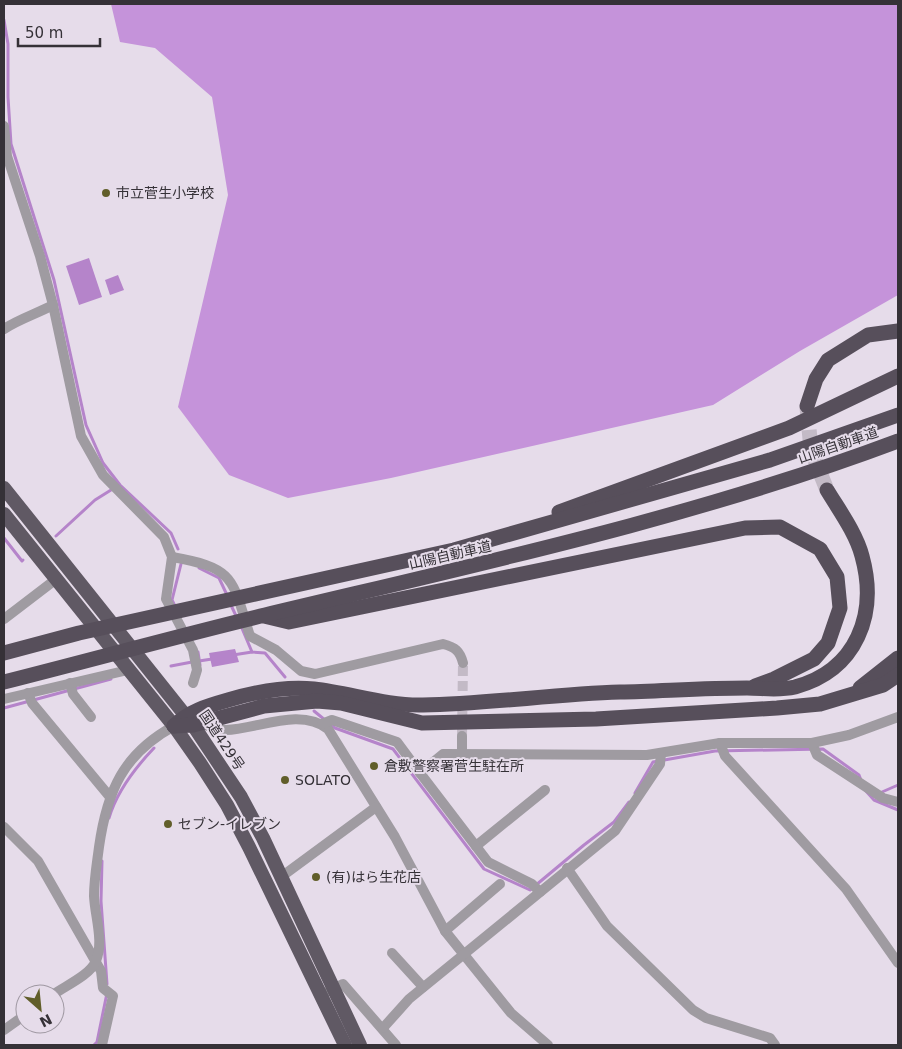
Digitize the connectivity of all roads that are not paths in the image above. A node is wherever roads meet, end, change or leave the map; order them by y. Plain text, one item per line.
1 (4, 126) edge
2 (5, 157) edge
3 (53, 305) junction
4 (4, 330) edge
5 (898, 331) edge
6 (898, 376) edge
7 (807, 406) tunnel mouth
8 (898, 415) edge
9 (898, 441) edge
10 (4, 488) edge
11 (827, 490) tunnel mouth
12 (4, 514) edge
13 (454, 550) junction
14 (172, 557) junction
15 (55, 580) junction
16 (263, 615) junction
17 (4, 618) edge
18 (4, 653) edge
19 (898, 658) edge
20 (463, 663) tunnel mouth
21 (128, 670) junction
22 (898, 675) edge
23 (4, 682) edge
24 (193, 683) dead end
25 (71, 688) junction
26 (749, 688) junction
27 (855, 692) junction
28 (30, 698) junction
29 (4, 699) edge
30 (91, 717) dead end
31 (898, 717) edge
32 (193, 721) junction
33 (325, 723) junction
34 (174, 726) junction
35 (462, 736) tunnel mouth
36 (721, 747) junction
37 (813, 748) junction
38 (462, 754) junction
39 (661, 758) junction
40 (420, 774) junction
41 (545, 790) dead end
42 (110, 797) junction
43 (898, 802) edge
44 (376, 807) junction
45 (4, 827) edge
46 (476, 846) junction
47 (567, 868) junction
48 (281, 877) junction
49 (500, 884) dead end
50 (536, 888) junction
51 (445, 931) junction
52 (392, 953) dead end
53 (464, 954) junction
54 (96, 961) junction
55 (898, 964) edge
56 (65, 987) edge
57 (423, 987) junction
58 (327, 992) junction
59 (15, 1022) edge
60 (383, 1028) junction
61 (4, 1030) edge
62 (102, 1045) edge
63 (345, 1045) edge
64 (360, 1045) edge
65 (396, 1045) edge
66 (548, 1045) edge
67 (775, 1045) edge

1 - 2 street
2 - 3 street
3 - 4 street
3 - 14 street
5 - 7 highway
6 - 13 highway
8 - 13 highway, 山陽自動車道
9 - 16 highway, 山陽自動車道
10 - 32 highway, 国道429号
11 - 26 highway
12 - 15 highway, 国道429号
13 - 18 highway, 山陽自動車道
14 - 20 street
14 - 24 street
15 - 17 street
15 - 21 highway, 国道429号
16 - 23 highway, 山陽自動車道
16 - 26 highway
19 - 27 highway
21 - 25 street
21 - 34 highway, 国道429号
22 - 27 highway
25 - 28 street
25 - 30 street
26 - 32 highway
27 - 32 highway
28 - 29 street
28 - 42 street
31 - 37 street
32 - 33 street
32 - 34 highway
32 - 48 highway, 国道429号
33 - 40 street
33 - 44 street
34 - 42 street
34 - 58 highway, 国道429号
35 - 38 street
36 - 37 street
36 - 39 street
36 - 55 street
37 - 43 street
38 - 39 street
38 - 40 street
39 - 47 street
40 - 46 street
41 - 46 street
42 - 54 street
44 - 48 street
44 - 51 street
45 - 54 street
46 - 50 street
47 - 50 street
47 - 67 street
48 - 58 highway, 国道429号
49 - 51 street
50 - 53 street
51 - 53 street
52 - 57 street
53 - 57 street
53 - 66 street
54 - 56 street
54 - 62 street
57 - 60 street
58 - 60 street
58 - 63 highway, 国道429号
58 - 64 highway, 国道429号
59 - 61 street
60 - 65 street

